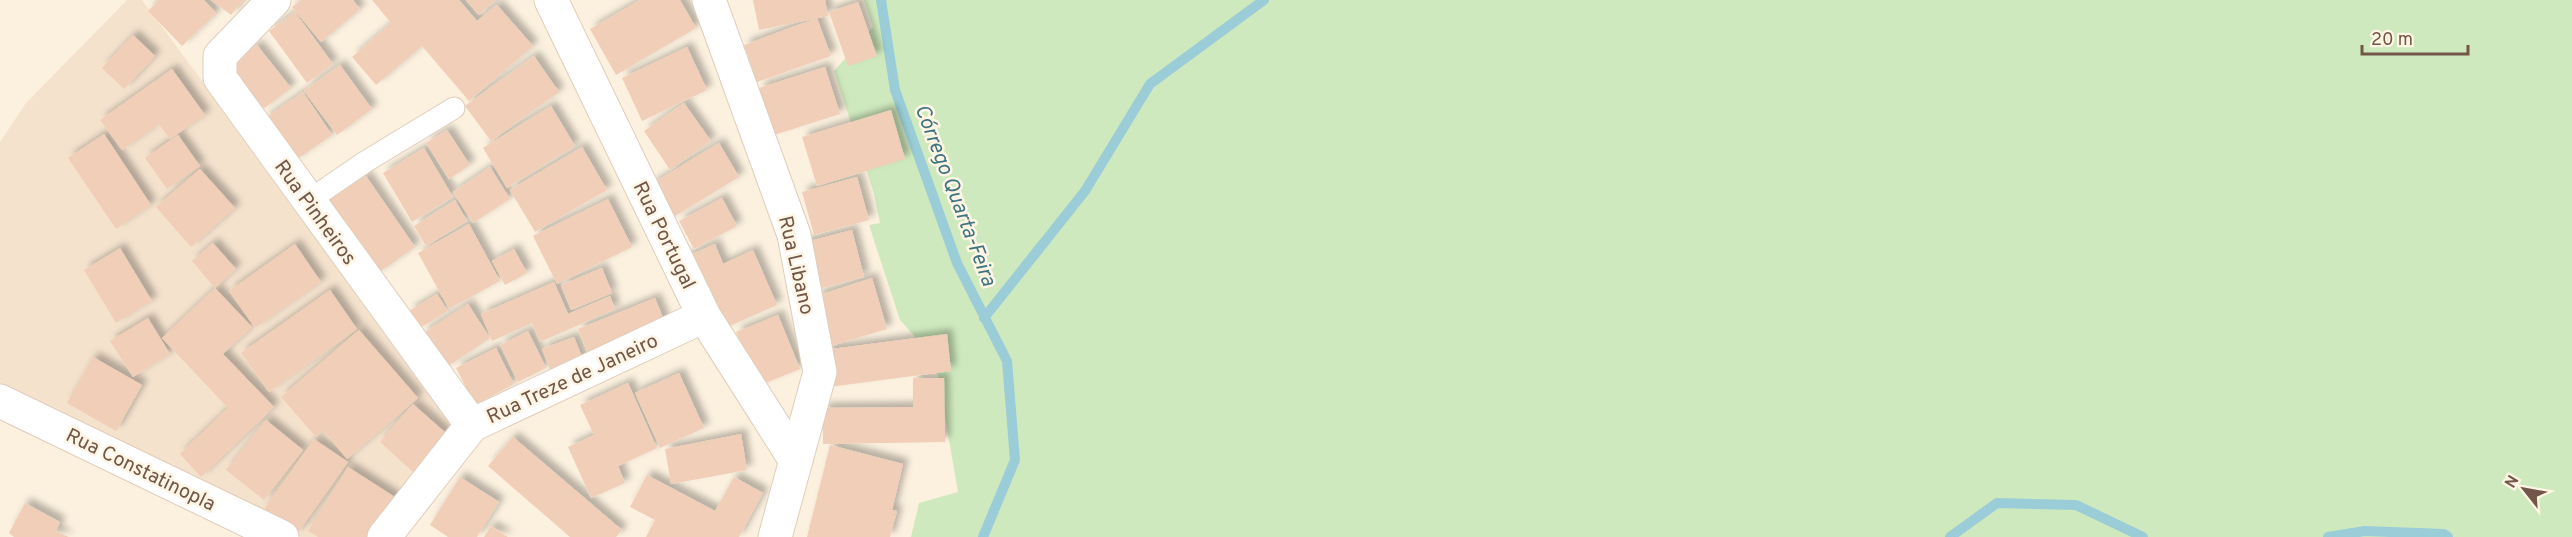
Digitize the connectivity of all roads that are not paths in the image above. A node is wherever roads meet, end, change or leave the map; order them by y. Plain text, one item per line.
1 (274, 0) edge
2 (551, 0) edge
3 (709, 0) edge
4 (454, 108) dead end
5 (308, 201) junction
6 (704, 316) junction
7 (0, 401) edge
8 (472, 425) junction
9 (796, 461) junction
10 (282, 537) edge
11 (384, 537) edge
12 (775, 537) edge

1 - 5 street, Rua Pinheiros
2 - 6 street, Rua Portugal
3 - 9 street, Rua Libano
4 - 5 lane
5 - 8 street, Rua Pinheiros
6 - 8 street, Rua Treze de Janeiro
6 - 9 street, Rua Portugal
7 - 10 street, Rua Constatinopla
8 - 11 street, Rua Treze de Janeiro
9 - 12 street, Rua Libano

